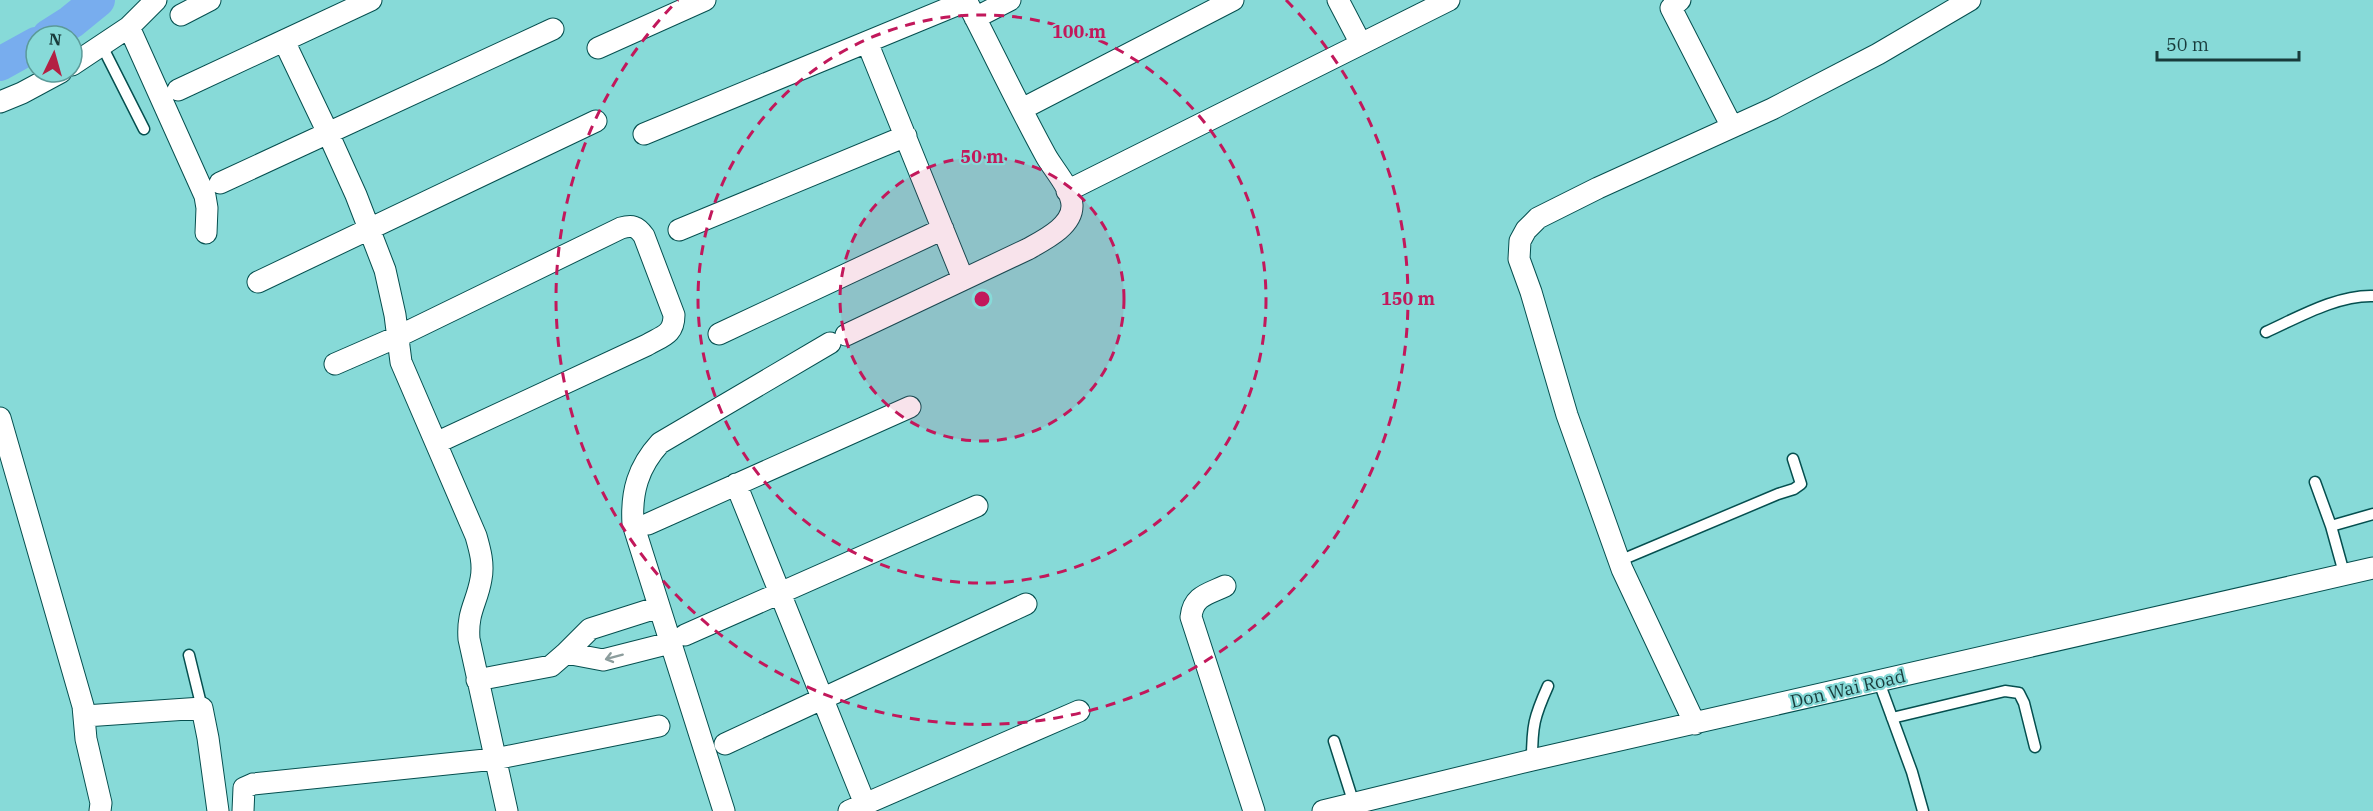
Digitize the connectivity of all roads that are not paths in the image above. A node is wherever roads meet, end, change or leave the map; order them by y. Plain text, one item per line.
1 (156, 0) edge
2 (210, 0) edge
3 (371, 0) edge
4 (705, 0) edge
5 (1010, 0) edge
6 (1233, 0) edge
7 (1338, 0) edge
8 (1449, 0) edge
9 (1971, 0) edge
10 (1673, 3) edge
11 (969, 6) edge
12 (181, 15) dead end
13 (129, 27) junction
14 (553, 29) dead end
15 (284, 41) junction
16 (867, 42) junction
17 (1361, 44) junction
18 (102, 46) junction
19 (598, 48) dead end
20 (84, 57) edge
21 (39, 84) edge
22 (178, 90) dead end
23 (0, 102) edge
24 (1022, 109) junction
25 (596, 121) dead end
26 (1732, 127) junction
27 (144, 129) dead end
28 (328, 133) junction
29 (644, 134) dead end
30 (906, 136) junction
31 (220, 183) dead end
32 (1067, 191) junction
33 (370, 229) junction
34 (943, 229) junction
35 (680, 230) dead end
36 (206, 233) dead end
37 (963, 279) junction
38 (258, 282) dead end
39 (2373, 296) edge
40 (2266, 332) dead end
41 (719, 334) dead end
42 (397, 337) junction
43 (335, 364) dead end
44 (910, 407) dead end
45 (0, 418) edge
46 (3, 443) edge
47 (436, 443) junction
48 (1792, 459) dead end
49 (2315, 482) dead end
50 (736, 484) junction
51 (977, 506) dead end
52 (2373, 514) edge
53 (648, 524) dead end
54 (2331, 526) junction
55 (1619, 561) junction
56 (2373, 567) edge
57 (2344, 573) junction
58 (1225, 586) dead end
59 (778, 594) junction
60 (1026, 604) dead end
61 (658, 607) junction
62 (678, 639) junction
63 (566, 653) junction
64 (189, 655) dead end
65 (477, 680) junction
66 (1879, 682) junction
67 (1548, 686) dead end
68 (822, 699) junction
69 (202, 708) junction
70 (1079, 711) dead end
71 (85, 717) junction
72 (1892, 718) junction
73 (1695, 724) junction
74 (658, 726) dead end
75 (1334, 741) dead end
76 (725, 744) dead end
77 (2035, 747) dead end
78 (495, 759) junction
79 (1532, 760) junction
80 (1369, 805) edge
81 (863, 808) edge
82 (100, 811) edge
83 (218, 811) edge
84 (243, 811) edge
85 (507, 811) edge
86 (724, 811) edge
87 (1254, 811) edge
88 (1323, 811) edge
89 (1923, 811) edge

1 - 13 street
2 - 12 street
3 - 15 street
4 - 19 street
5 - 11 street
6 - 24 street
7 - 17 street
8 - 17 street
9 - 26 street
10 - 26 street
11 - 16 street
11 - 24 street
13 - 18 street
13 - 36 street
14 - 28 street
15 - 22 street
15 - 28 street
16 - 29 street
16 - 30 street
17 - 32 street
18 - 20 street
18 - 27 lane
21 - 23 street
24 - 32 street
25 - 33 street
26 - 55 street
28 - 31 street
28 - 33 street
30 - 34 street
30 - 35 street
32 - 37 street
33 - 38 street
33 - 42 street
34 - 37 street
34 - 41 street
37 - 61 street
39 - 40 lane
42 - 43 street
42 - 47 street
42 - 47 street
44 - 50 street
45 - 46 street
46 - 71 street
47 - 65 street
48 - 55 lane
49 - 54 lane
50 - 53 street
50 - 59 street
51 - 59 street
52 - 54 lane
54 - 57 lane
55 - 73 street
56 - 57 street, Don Wai Road
57 - 66 street, Don Wai Road
58 - 87 street
59 - 62 street
59 - 68 street
60 - 68 street
61 - 62 street
61 - 63 street
62 -> 63 street
62 - 86 street
63 - 65 street
64 - 69 lane
65 - 78 street
66 - 72 lane
66 - 73 street, Don Wai Road
67 - 79 lane
68 - 76 street
68 - 81 street
69 - 71 street
69 - 83 street
70 - 81 street
71 - 82 street
72 - 77 lane
72 - 89 lane
73 - 79 street, Don Wai Road
74 - 78 street
75 - 80 lane
78 - 84 street
78 - 85 street
79 - 80 street, Don Wai Road
80 - 88 street, Don Wai Road

